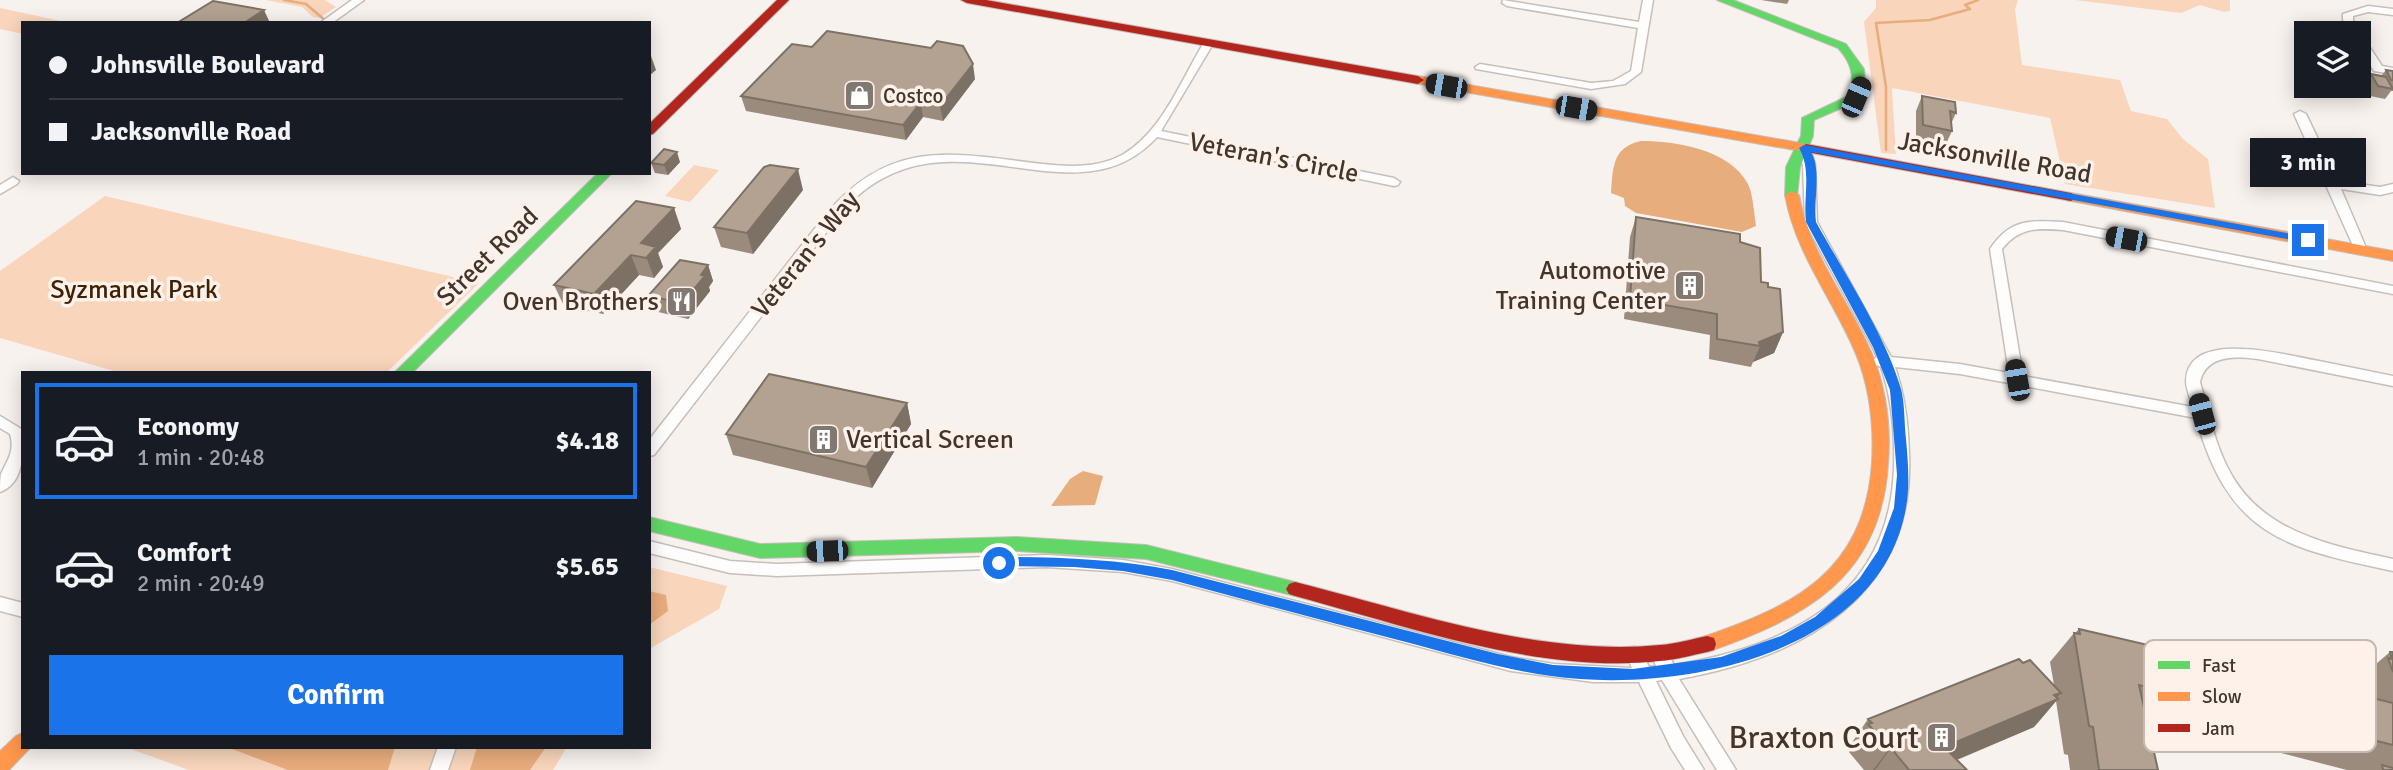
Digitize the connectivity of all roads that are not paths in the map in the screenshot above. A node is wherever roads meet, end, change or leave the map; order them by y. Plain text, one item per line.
1 (359, 0) edge
2 (792, 0) edge
3 (967, 0) edge
4 (1648, 0) edge
5 (1723, 0) edge
6 (1507, 1) edge
7 (779, 5) edge
8 (2393, 12) edge
9 (327, 21) edge
10 (2349, 21) edge
11 (1644, 26) junction
12 (1208, 44) junction
13 (2371, 58) edge
14 (1480, 66) dead end
15 (2393, 71) edge
16 (2300, 114) dead end
17 (651, 129) edge
18 (1154, 133) junction
19 (1804, 148) junction
20 (604, 175) edge
21 (13, 181) dead end
22 (1394, 182) dead end
23 (2333, 184) junction
24 (2393, 188) edge
25 (0, 190) edge
26 (2361, 250) junction
27 (2393, 256) edge
28 (2393, 290) edge
29 (1865, 360) junction
30 (1885, 362) junction
31 (404, 371) edge
32 (2017, 380) junction
33 (2391, 384) edge
34 (2202, 414) junction
35 (0, 421) edge
36 (651, 448) edge
37 (0, 486) edge
38 (651, 524) edge
39 (651, 548) edge
40 (2393, 565) edge
41 (0, 604) edge
42 (21, 609) edge
43 (1659, 653) junction
44 (1634, 654) junction
45 (1667, 672) junction
46 (1642, 674) junction
47 (21, 745) edge
48 (446, 749) edge
49 (0, 765) edge
50 (439, 770) edge
51 (1695, 770) edge
52 (1727, 770) edge

1 - 9 street
2 - 7 main road
3 - 12 main road, Jacksonville Road
4 - 11 street
5 - 19 main road
6 - 11 street
7 - 17 main road
8 - 10 street
11 - 14 street
12 - 18 street, Veteran's Way
12 - 19 main road, Jacksonville Road
13 - 15 street
16 - 23 street
18 - 22 street, Veteran's Circle
18 - 36 street, Veteran's Way
19 - 26 main road, Jacksonville Road
19 - 29 main road
19 - 30 street
20 - 31 main road, Street Road
21 - 25 street
23 - 24 street
23 - 26 street
26 - 27 main road, Jacksonville Road
28 - 32 street
29 - 30 street
29 - 43 main road
30 - 32 street
30 - 45 street
32 - 34 street
33 - 34 street
34 - 40 street
35 - 37 street
38 - 44 main road
39 - 46 street
41 - 42 street
43 - 44 main road
43 - 45 street
44 - 46 street
45 - 46 street
45 - 52 street
46 - 51 street
47 - 49 main road
48 - 50 street

